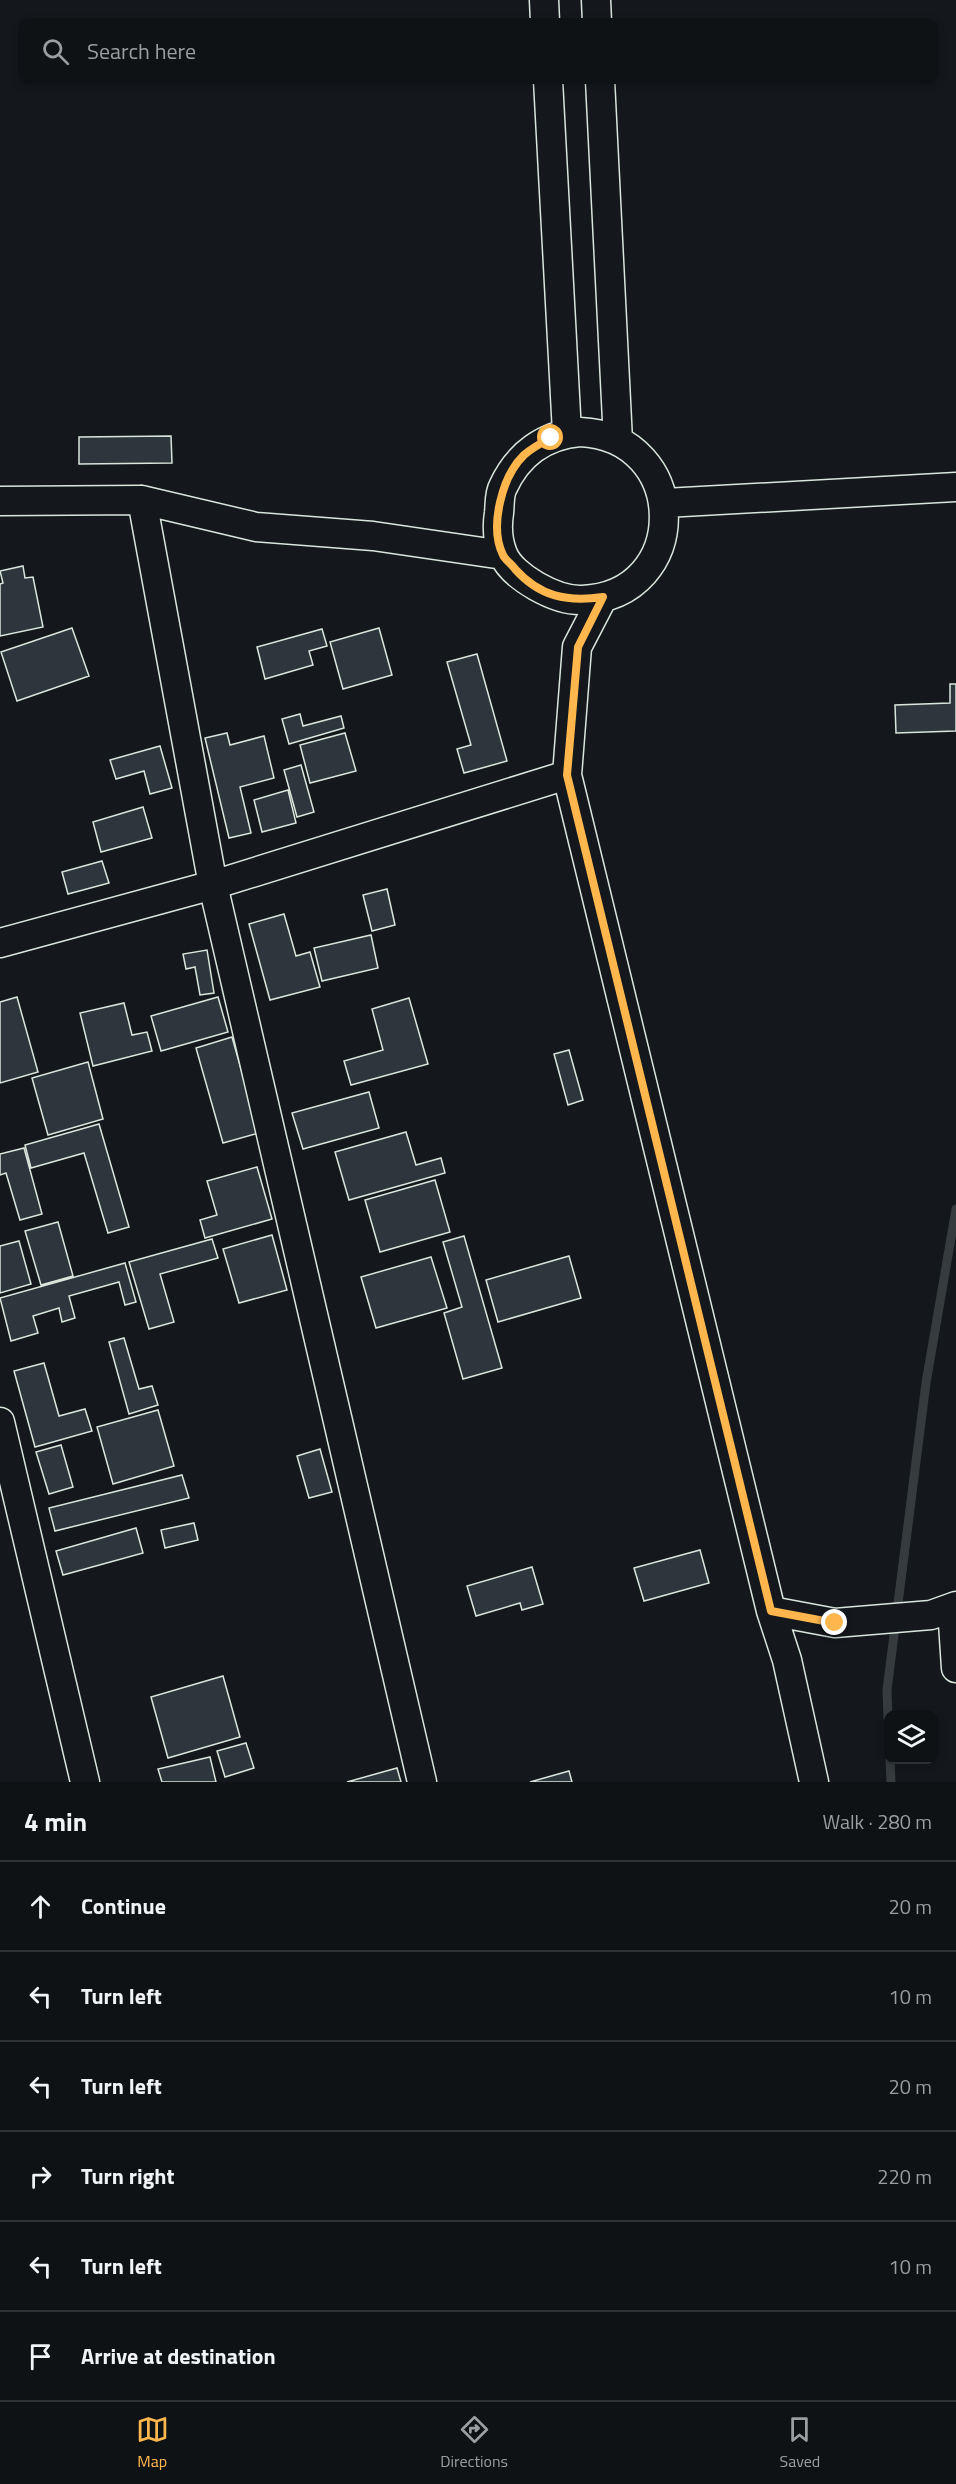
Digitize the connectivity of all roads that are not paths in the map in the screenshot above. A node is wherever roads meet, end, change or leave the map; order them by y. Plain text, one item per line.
1 (543, 0) edge
2 (596, 0) edge
3 (545, 18) edge
4 (597, 18) edge
5 (548, 84) edge
6 (600, 84) edge
7 (567, 434) junction
8 (618, 441) junction
9 (956, 487) edge
10 (142, 500) junction
11 (0, 501) edge
12 (665, 503) junction
13 (503, 555) junction
14 (603, 597) junction
15 (567, 775) junction
16 (213, 885) junction
17 (0, 943) edge
18 (0, 1422) edge
19 (946, 1610) edge
20 (771, 1611) junction
21 (956, 1668) edge
22 (85, 1782) edge
23 (422, 1782) edge
24 (813, 1782) edge

1 - 3 street
2 - 4 street
5 - 7 street
6 - 8 street
7 - 8 street
7 - 13 street
8 - 12 street
9 - 12 street
10 - 11 street
10 - 13 street
10 - 16 street
12 - 14 street
13 - 14 street
14 - 15 street
15 - 16 street
15 - 20 street
16 - 17 street
16 - 23 street
18 - 22 street
19 - 20 street
19 - 21 street
20 - 24 street

